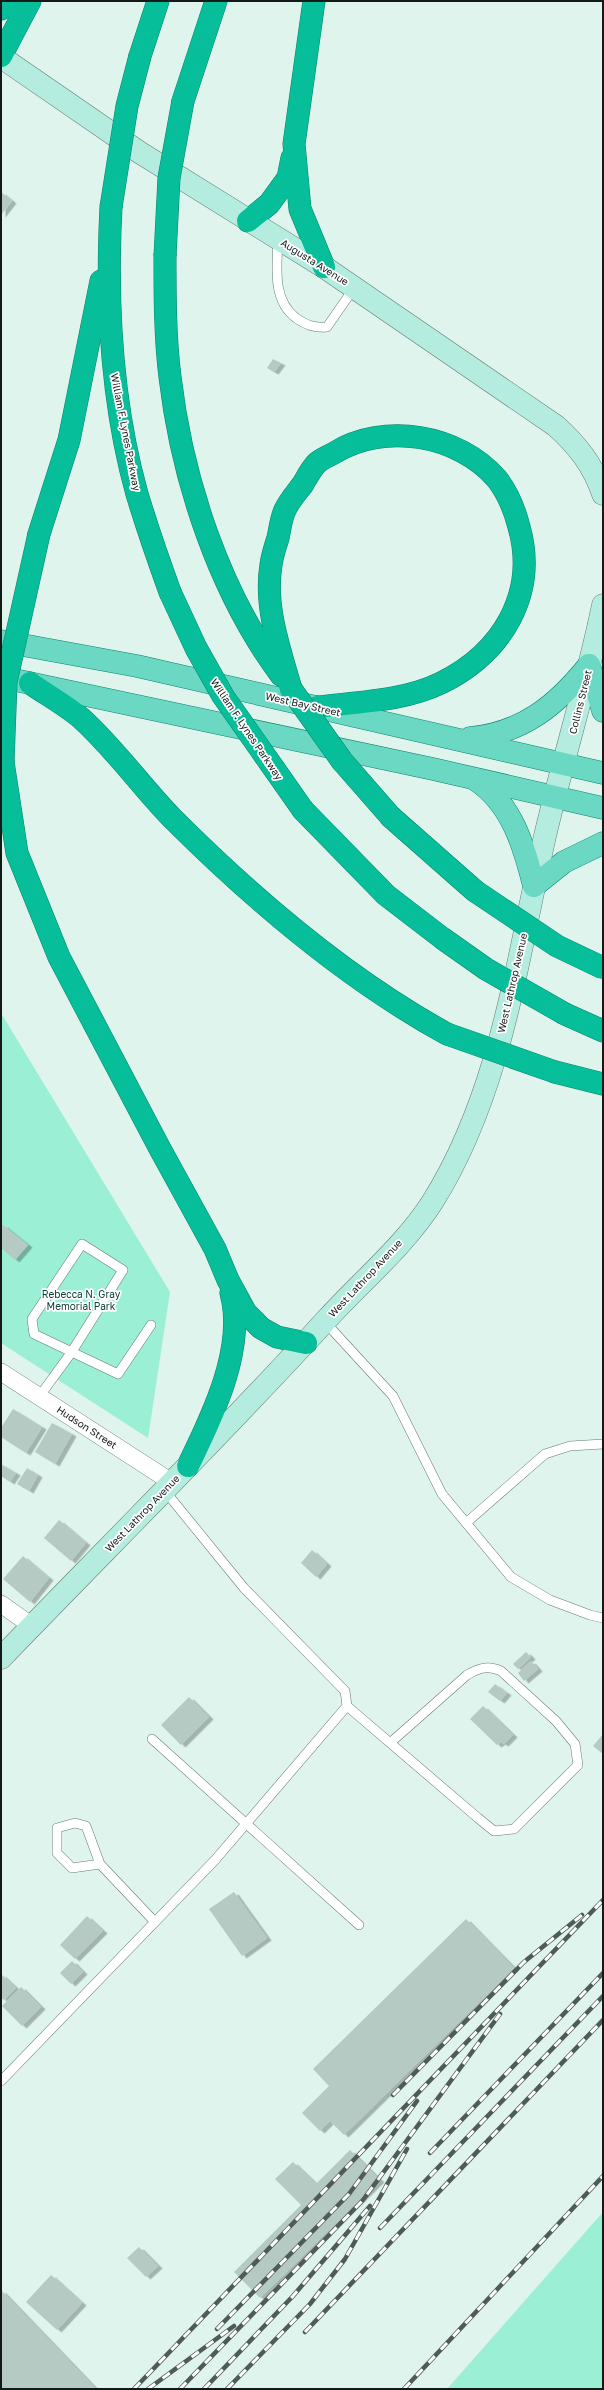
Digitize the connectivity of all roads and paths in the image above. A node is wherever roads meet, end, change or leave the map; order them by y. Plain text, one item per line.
1 (15, 1) edge
2 (30, 1) edge
3 (158, 1) edge
4 (216, 1) edge
5 (314, 1) edge
6 (1, 9) edge
7 (1, 57) edge
8 (294, 144) junction
9 (248, 221) junction
10 (278, 239) junction
11 (109, 248) junction
12 (324, 267) junction
13 (354, 287) junction
14 (603, 494) edge
15 (603, 609) edge
16 (1, 641) edge
17 (272, 651) junction
18 (589, 665) junction
19 (1, 677) edge
20 (30, 683) junction
21 (318, 707) junction
22 (603, 711) edge
23 (458, 739) junction
24 (563, 763) junction
25 (603, 773) edge
26 (473, 778) junction
27 (555, 798) junction
28 (603, 808) edge
29 (603, 844) edge
30 (534, 886) junction
31 (603, 968) edge
32 (603, 1031) edge
33 (603, 1084) edge
34 (228, 1280) junction
35 (325, 1322) junction
36 (152, 1325) dead end
37 (306, 1343) junction
38 (71, 1353) junction
39 (1, 1372) edge
40 (39, 1397) junction
41 (603, 1444) edge
42 (188, 1466) junction
43 (169, 1487) junction
44 (466, 1523) junction
45 (1, 1604) edge
46 (603, 1618) edge
47 (32, 1626) junction
48 (1, 1658) edge
49 (346, 1706) junction
50 (152, 1739) dead end
51 (390, 1743) junction
52 (247, 1823) junction
53 (100, 1864) junction
54 (154, 1921) junction
55 (359, 1925) dead end
56 (1, 2080) edge

1 - 6 highway
2 - 7 highway
3 - 11 highway, William F. Lynes Parkway, bridge
4 - 17 highway, bridge
5 - 8 highway
7 - 9 street, Augusta Avenue
8 - 9 highway
8 - 12 highway
9 - 10 street, Augusta Avenue
10 - 12 street, Augusta Avenue
10 - 13 lane
11 - 32 highway, William F. Lynes Parkway, bridge
11 - 34 highway, bridge
12 - 13 street, Augusta Avenue
13 - 14 street, Augusta Avenue
15 - 18 street, Collins Street
16 - 21 main road, West Bay Street
17 - 21 highway
17 - 31 highway, bridge
18 - 22 main road
18 - 23 main road
18 - 24 street, Collins Street
19 - 20 main road
20 - 26 main road
20 - 33 highway, bridge
21 - 23 main road, West Bay Street
23 - 24 main road, West Bay Street
24 - 25 main road, West Bay Street
24 - 27 street, Collins Street
26 - 27 main road
26 - 30 main road
27 - 28 main road
27 - 30 street, West Lathrop Avenue
29 - 30 main road
30 - 35 street, West Lathrop Avenue
34 - 37 highway
34 - 42 highway
35 - 37 street, West Lathrop Avenue
35 - 44 lane
36 - 38 lane
37 - 42 street, West Lathrop Avenue
38 - 38 lane
38 - 40 lane
39 - 40 street, Hudson Street
40 - 43 street, Hudson Street
41 - 44 lane
42 - 43 street, West Lathrop Avenue
43 - 47 street, West Lathrop Avenue
43 - 49 lane
44 - 46 lane
45 - 47 street
47 - 48 street, West Lathrop Avenue
49 - 51 lane
49 - 52 lane
50 - 52 lane
51 - 51 lane
52 - 54 lane
52 - 55 lane
53 - 53 lane
53 - 54 lane
54 - 56 lane

